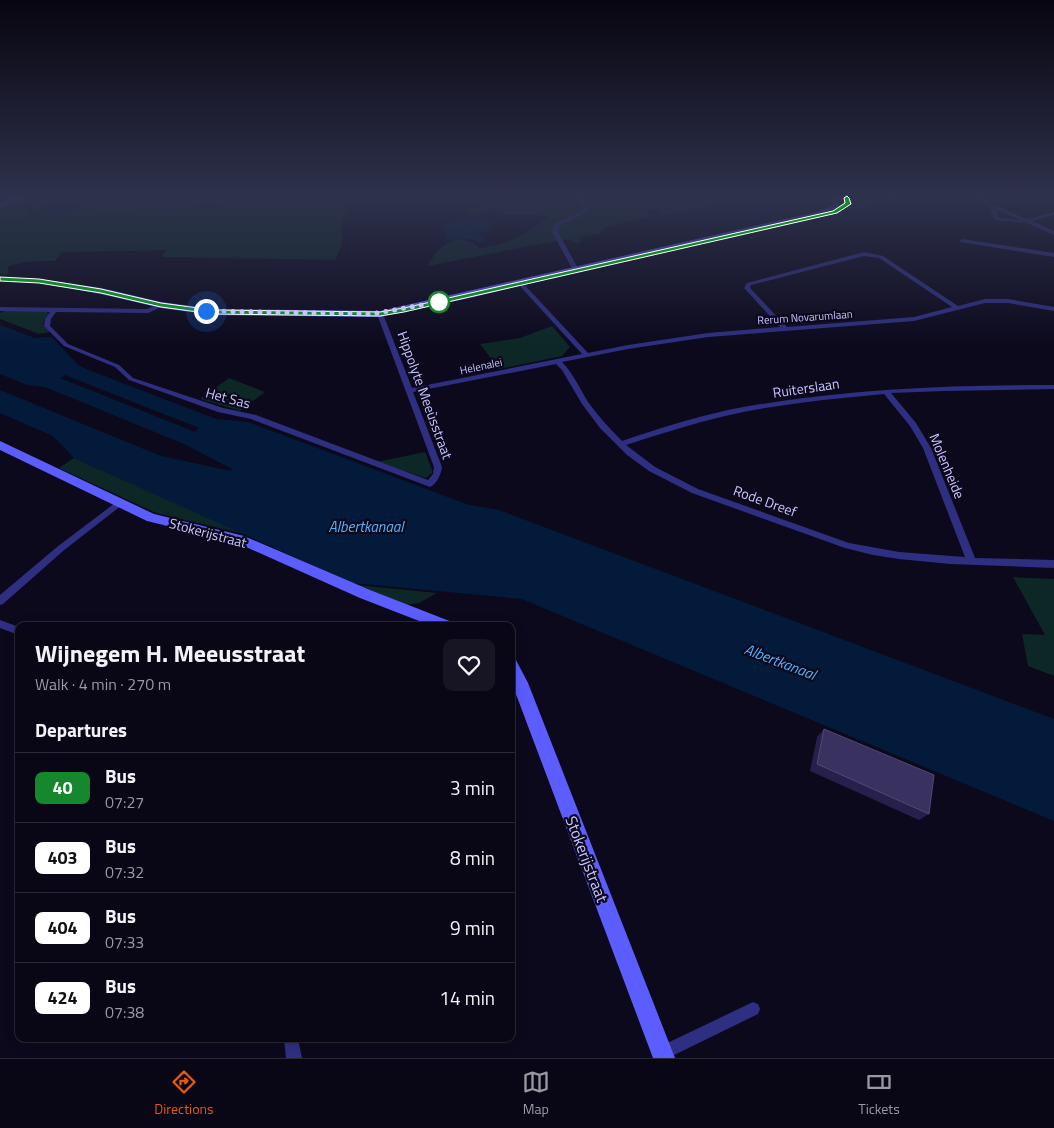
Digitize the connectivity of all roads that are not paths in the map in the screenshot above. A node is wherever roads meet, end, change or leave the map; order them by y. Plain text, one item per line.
1 (563, 247) edge
2 (674, 247) edge
3 (1004, 247) edge
4 (1054, 255) edge
5 (576, 270) junction
6 (0, 279) edge
7 (520, 284) junction
8 (161, 305) junction
9 (957, 308) junction
10 (0, 309) edge
11 (1054, 309) edge
12 (54, 310) junction
13 (380, 314) junction
14 (785, 328) junction
15 (583, 355) junction
16 (560, 360) junction
17 (1054, 387) edge
18 (410, 391) junction
19 (885, 391) junction
20 (621, 444) junction
21 (0, 446) edge
22 (430, 484) joint
23 (119, 504) junction
24 (971, 560) junction
25 (1054, 564) edge
26 (0, 601) edge
27 (437, 622) edge
28 (0, 624) edge
29 (15, 630) edge
30 (515, 674) edge
31 (753, 1009) dead end
32 (291, 1042) edge
33 (663, 1055) edge
34 (294, 1058) edge

1 - 5 street
2 - 5 main road
3 - 4 street
5 - 7 main road
6 - 8 main road
7 - 13 main road
7 - 15 street
8 - 12 street
8 - 13 main road
9 - 11 street, Rerum Novarumlaan
9 - 14 street, Rerum Novarumlaan
9 - 14 street
10 - 12 street
12 - 22 street, Het Sas
13 - 18 street, Hippolyte Meeùsstraat
14 - 15 street, Rerum Novarumlaan
15 - 16 street, Rerum Novarumlaan
16 - 18 street, Helenalei
16 - 20 street, Rode Dreef
17 - 19 street, Ruiterslaan
18 - 22 street, Hippolyte Meeùsstraat
19 - 20 street, Ruiterslaan
19 - 24 street, Molenheide
20 - 24 street, Rode Dreef
21 - 23 main road, Stokerijstraat
23 - 26 street
23 - 27 main road, Stokerijstraat
24 - 25 street, Rode Dreef
28 - 29 street
30 - 33 main road, Stokerijstraat
31 - 33 street, Stokerijstraat
32 - 34 street

